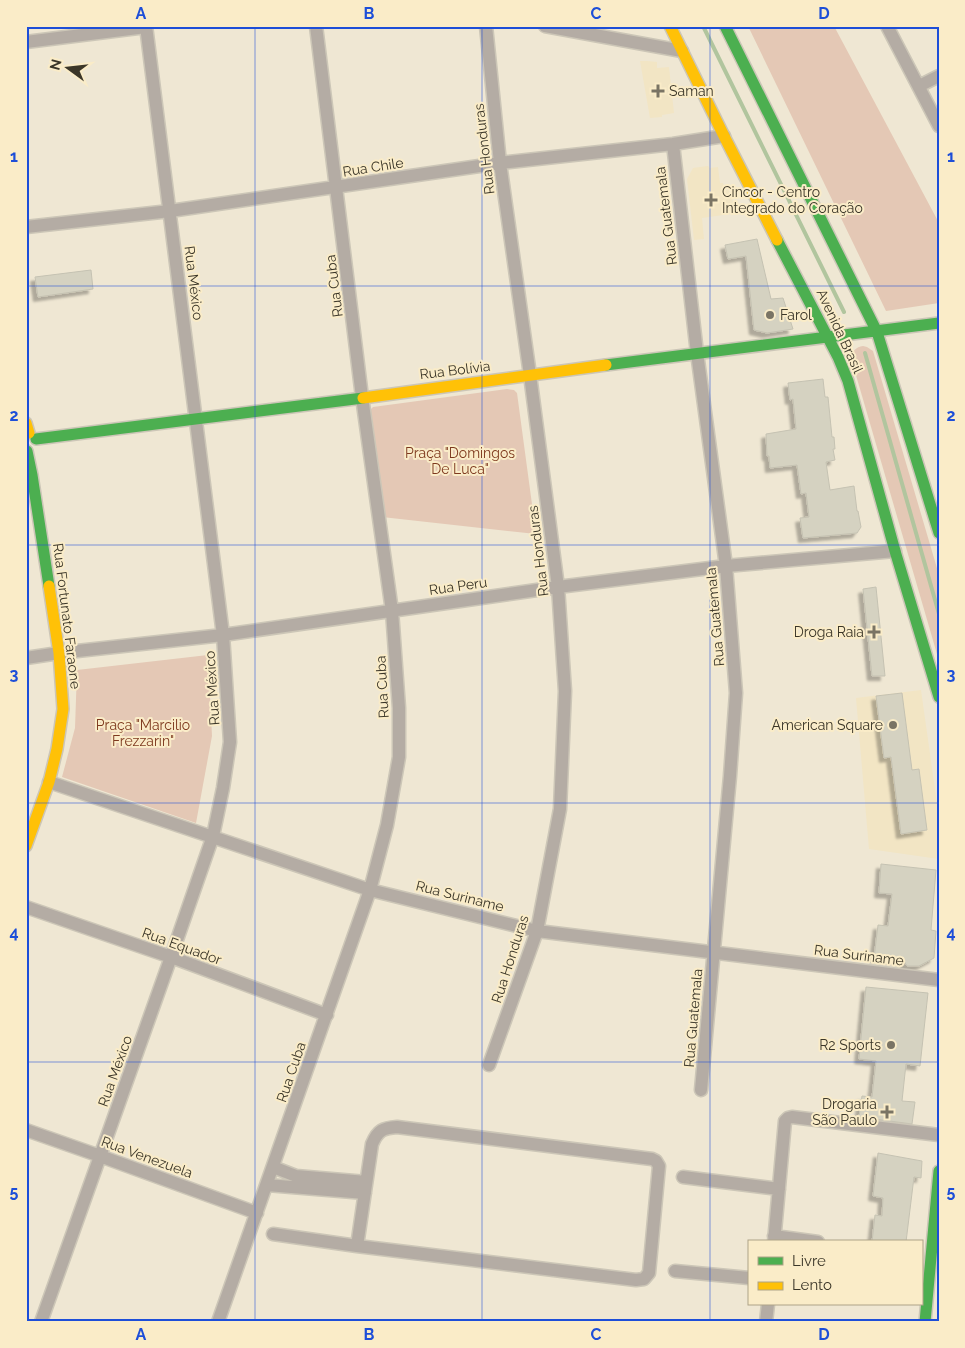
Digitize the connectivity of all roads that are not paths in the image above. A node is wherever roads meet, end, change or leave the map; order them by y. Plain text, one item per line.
1 (146, 26) edge
2 (316, 26) edge
3 (486, 26) edge
4 (545, 26) edge
5 (670, 26) edge
6 (725, 26) edge
7 (887, 26) edge
8 (26, 42) edge
9 (682, 51) junction
10 (939, 76) edge
11 (919, 86) junction
12 (939, 126) edge
13 (724, 136) junction
14 (672, 144) junction
15 (500, 163) junction
16 (337, 187) junction
17 (170, 211) junction
18 (26, 227) edge
19 (939, 323) edge
20 (877, 332) junction
21 (829, 338) junction
22 (697, 353) junction
23 (530, 375) junction
24 (362, 397) junction
25 (196, 420) junction
26 (29, 432) edge
27 (28, 451) edge
28 (939, 533) edge
29 (895, 551) junction
30 (726, 566) junction
31 (558, 587) junction
32 (392, 611) junction
33 (223, 634) junction
34 (60, 653) junction
35 (26, 658) edge
36 (939, 697) edge
37 (49, 782) junction
38 (213, 836) junction
39 (26, 846) edge
40 (370, 890) junction
41 (26, 907) edge
42 (537, 931) junction
43 (714, 952) junction
44 (171, 957) junction
45 (939, 980) edge
46 (327, 1015) junction
47 (489, 1065) dead end
48 (701, 1090) dead end
49 (26, 1130) edge
50 (939, 1135) edge
51 (100, 1156) junction
52 (273, 1168) junction
53 (939, 1171) edge
54 (683, 1177) dead end
55 (267, 1184) junction
56 (365, 1188) junction
57 (778, 1189) junction
58 (937, 1212) edge
59 (257, 1213) junction
60 (273, 1234) dead end
61 (774, 1239) edge
62 (789, 1240) edge
63 (939, 1241) edge
64 (357, 1246) junction
65 (930, 1257) junction
66 (675, 1271) dead end
67 (748, 1278) edge
68 (925, 1293) edge
69 (768, 1306) edge
70 (41, 1322) edge
71 (218, 1322) edge
72 (766, 1322) edge
73 (925, 1322) edge

1 - 8 street
1 - 17 street, Rua México
2 - 16 street, Rua Cuba
3 - 15 street, Rua Honduras
4 - 9 street
5 - 9 main road, Avenida Brasil
6 - 20 main road
7 - 11 street
9 - 13 main road, Avenida Brasil
10 - 11 street
11 - 12 street
13 - 14 street, Rua Chile
13 - 21 main road, Avenida Brasil
14 - 15 street, Rua Chile
14 - 22 street, Rua Guatemala
15 - 16 street, Rua Chile
15 - 23 street, Rua Honduras
16 - 17 street, Rua Chile
16 - 24 street, Rua Cuba
17 - 18 street, Rua Chile
17 - 25 street, Rua México
19 - 20 main road, Rua Bolívia
20 - 21 main road, Rua Bolívia
20 - 28 main road
21 - 22 main road, Rua Bolívia
21 - 29 main road, Avenida Brasil
22 - 23 main road, Rua Bolívia
22 - 30 street, Rua Guatemala
23 - 24 main road, Rua Bolívia
23 - 31 street, Rua Honduras
24 - 25 main road, Rua Bolívia
24 - 32 street, Rua Cuba
25 - 26 main road, Rua Bolívia
25 - 33 street, Rua México
26 - 27 main road
27 - 34 main road, Rua Fortunato Faraone
29 - 30 street, Rua Peru
29 - 36 main road, Avenida Brasil
30 - 31 street, Rua Peru
30 - 43 street, Rua Guatemala
31 - 32 street, Rua Peru
31 - 42 street, Rua Honduras
32 - 33 street, Rua Peru
32 - 40 street, Rua Cuba
33 - 34 street, Rua Peru
33 - 38 street, Rua México
34 - 35 street, Rua Peru
34 - 37 main road, Rua Fortunato Faraone
37 - 38 street, Rua Suriname
37 - 39 main road, Rua Fortunato Faraone
38 - 40 street, Rua Suriname
38 - 44 street, Rua México
40 - 42 street, Rua Suriname
40 - 46 street, Rua Cuba
41 - 44 street, Rua Equador
42 - 43 street, Rua Suriname
42 - 47 street, Rua Honduras
43 - 45 street, Rua Suriname
43 - 48 street, Rua Guatemala
44 - 46 street, Rua Equador
44 - 51 street, Rua México
46 - 52 street, Rua Cuba
49 - 51 street, Rua Venezuela
50 - 57 street
51 - 59 street, Rua Venezuela
51 - 70 street, Rua México
52 - 55 street, Rua Cuba
52 - 56 street
53 - 58 main road
54 - 57 street
55 - 56 street
55 - 59 street, Rua Cuba
56 - 64 street
56 - 64 street
57 - 61 street
58 - 65 main road
59 - 71 street, Rua Cuba
60 - 64 street
61 - 62 street
63 - 65 main road
65 - 68 main road
66 - 67 street
68 - 73 main road
69 - 72 street

